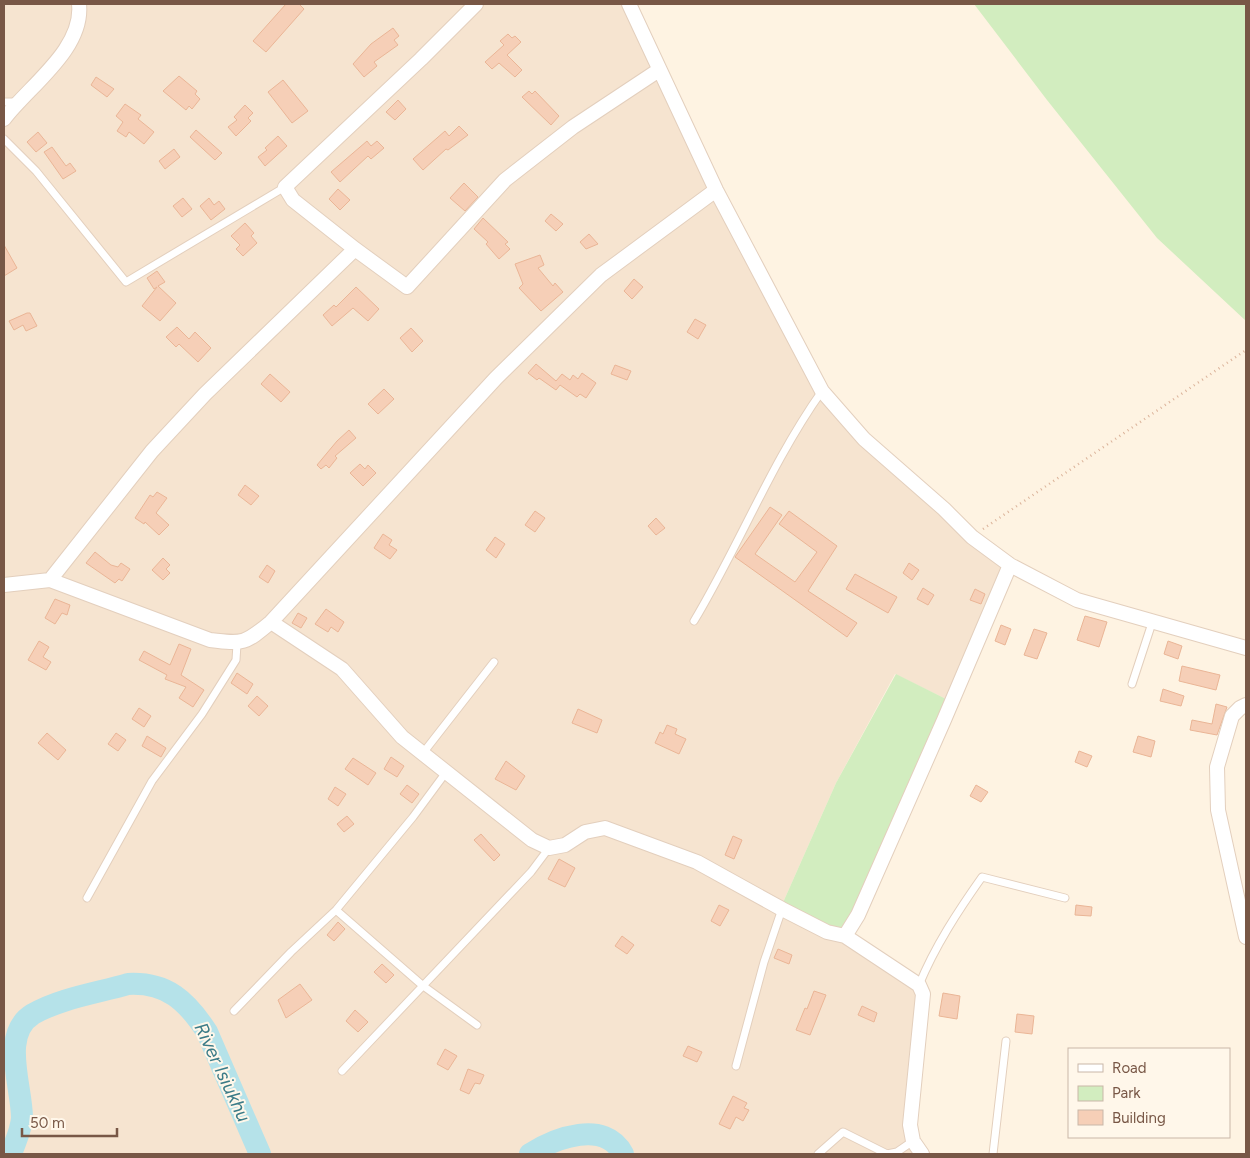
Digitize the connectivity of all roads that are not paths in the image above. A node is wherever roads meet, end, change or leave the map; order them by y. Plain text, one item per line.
1 (79, 4) edge
2 (476, 4) edge
3 (629, 4) edge
4 (659, 70) junction
5 (10, 102) edge
6 (4, 119) edge
7 (4, 139) edge
8 (285, 187) junction
9 (716, 190) junction
10 (355, 249) junction
11 (822, 391) junction
12 (1010, 565) junction
13 (50, 580) junction
14 (4, 585) edge
15 (694, 621) dead end
16 (271, 622) junction
17 (1152, 623) junction
18 (237, 644) junction
19 (1246, 648) edge
20 (494, 662) dead end
21 (1132, 684) dead end
22 (1246, 705) edge
23 (423, 753) junction
24 (447, 771) junction
25 (549, 848) junction
26 (87, 898) dead end
27 (1065, 898) dead end
28 (336, 910) junction
29 (782, 910) junction
30 (845, 936) junction
31 (1246, 937) edge
32 (422, 985) junction
33 (919, 985) junction
34 (234, 1011) dead end
35 (477, 1026) dead end
36 (1006, 1041) dead end
37 (736, 1066) dead end
38 (342, 1070) dead end
39 (913, 1141) junction
40 (818, 1154) edge
41 (922, 1154) edge
42 (993, 1154) edge

1 - 5 street
2 - 8 street
3 - 4 street
4 - 9 street
4 - 10 street
5 - 6 street
7 - 8 lane
8 - 10 street
9 - 11 street
9 - 16 street
10 - 13 street
11 - 12 street
11 - 15 lane
12 - 17 street
12 - 30 street
13 - 14 street
13 - 18 street
16 - 18 street
16 - 23 street
17 - 19 street
17 - 21 lane
18 - 26 lane
20 - 23 lane
22 - 31 street
23 - 24 street
24 - 25 street
24 - 28 lane
25 - 29 street
25 - 32 lane
27 - 33 lane
28 - 32 lane
28 - 34 lane
29 - 30 street
29 - 37 lane
30 - 33 street
32 - 35 lane
32 - 38 lane
33 - 39 street
36 - 42 lane
39 - 40 lane
39 - 41 street

